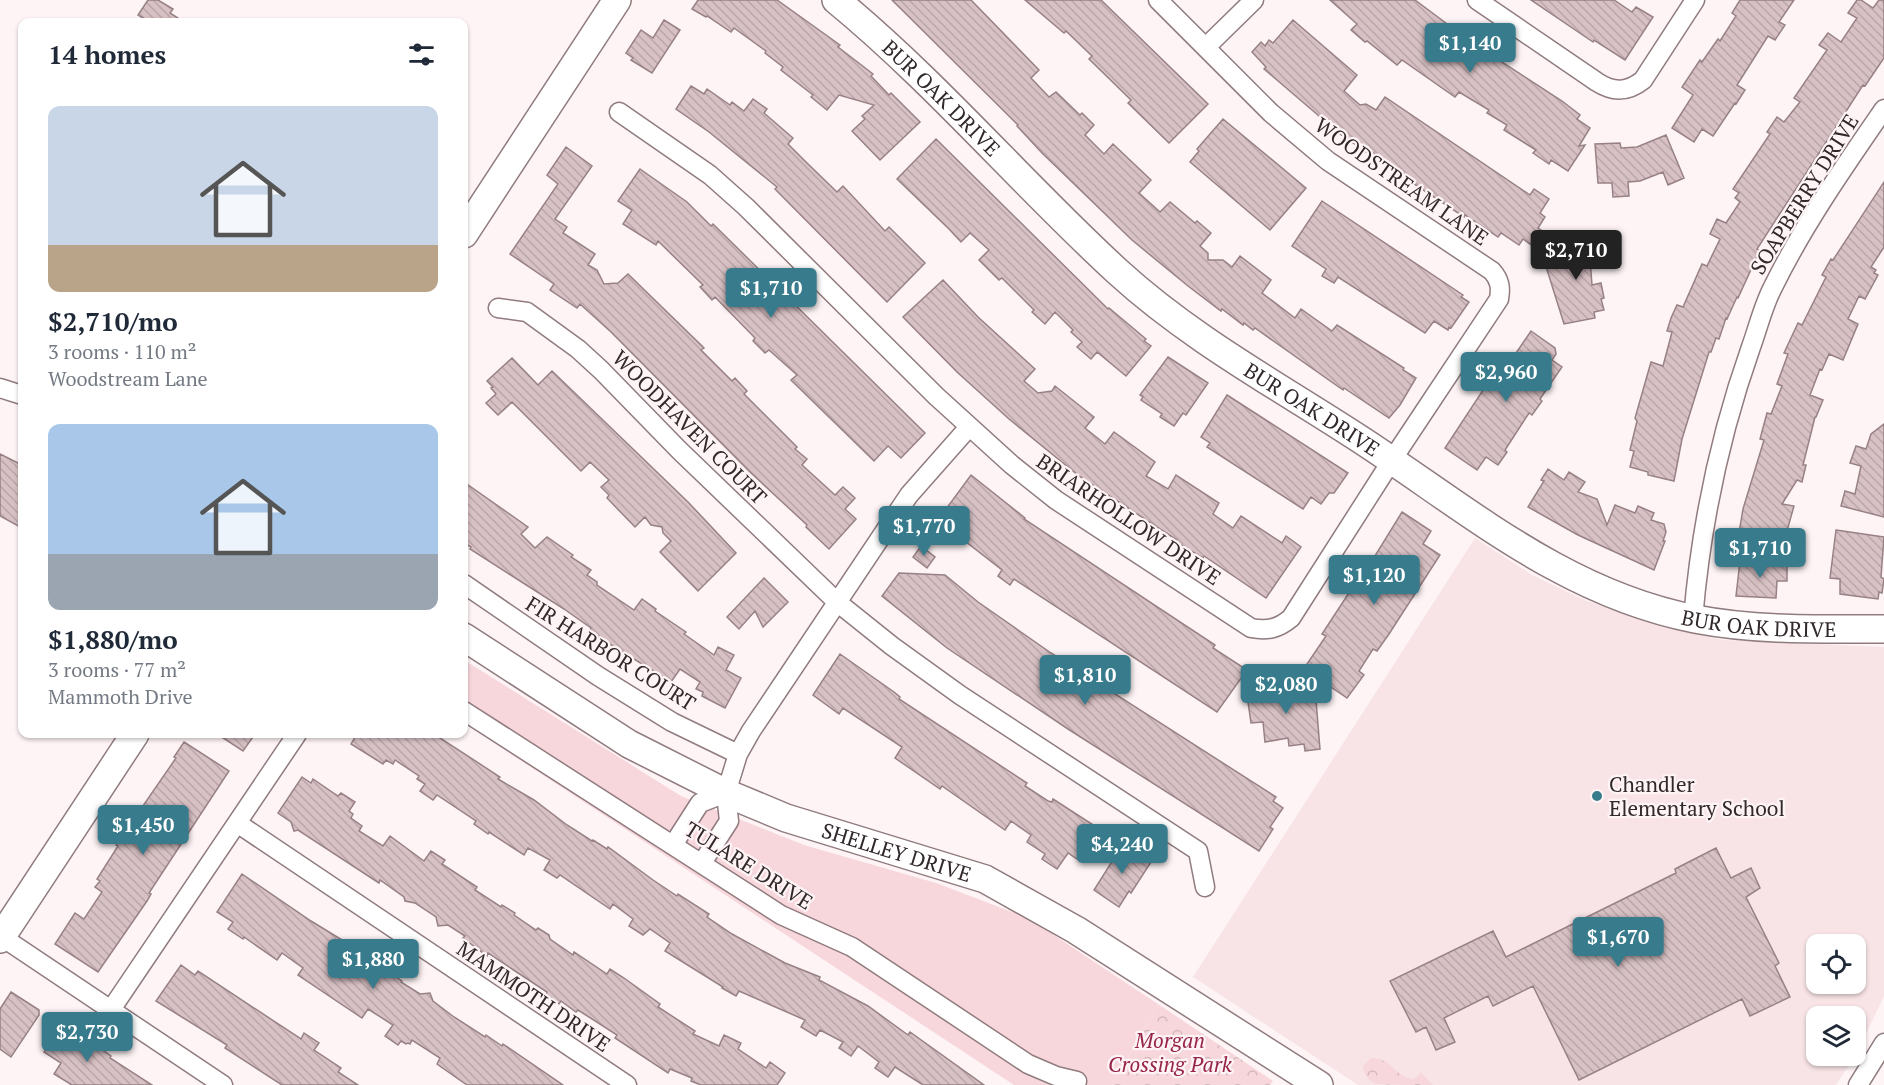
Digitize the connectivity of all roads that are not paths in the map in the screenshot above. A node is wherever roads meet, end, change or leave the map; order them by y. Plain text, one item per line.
1 (617, 0) edge
2 (836, 0) edge
3 (1158, 0) edge
4 (1254, 0) edge
5 (1477, 0) edge
6 (1695, 0) edge
7 (1206, 47) junction
8 (1884, 109) edge
9 (618, 112) dead end
10 (468, 228) edge
11 (498, 308) dead end
12 (0, 388) edge
13 (18, 394) edge
14 (969, 427) junction
15 (1392, 460) junction
16 (468, 587) edge
17 (837, 602) junction
18 (1693, 619) junction
19 (1273, 629) joint
20 (1884, 629) edge
21 (468, 639) edge
22 (468, 714) edge
23 (132, 738) edge
24 (294, 738) edge
25 (738, 754) junction
26 (726, 793) junction
27 (237, 824) junction
28 (673, 845) junction
29 (702, 863) junction
30 (1205, 887) dead end
31 (1, 938) edge
32 (110, 1011) junction
33 (1884, 1043) edge
34 (1077, 1081) dead end
35 (223, 1085) edge
36 (627, 1085) edge
37 (1319, 1085) edge
38 (1858, 1085) edge

1 - 10 street
2 - 15 street, BUR OAK DRIVE
3 - 7 street, WOODSTREAM LANE
4 - 7 street
5 - 6 street
7 - 15 street, WOODSTREAM LANE
8 - 18 street, SOAPBERRY DRIVE
9 - 14 street, BRIARHOLLOW DRIVE
11 - 17 street, WOODHAVEN COURT
12 - 13 street
14 - 17 street
14 - 19 street, BRIARHOLLOW DRIVE
15 - 18 street, BUR OAK DRIVE
15 - 19 street, WOODSTREAM LANE
16 - 25 street, FIR HARBOR COURT
17 - 25 street
17 - 30 street, WOODHAVEN COURT
18 - 20 street, BUR OAK DRIVE
21 - 26 street, SHELLEY DRIVE
22 - 28 street, TULARE DRIVE
23 - 31 street
24 - 27 street
25 - 26 street
26 - 28 street
26 - 29 street
26 - 37 street, SHELLEY DRIVE
27 - 32 street
27 - 36 street, MAMMOTH DRIVE
28 - 29 street, TULARE DRIVE
29 - 34 street, TULARE DRIVE
31 - 32 street
32 - 35 street
33 - 38 street

